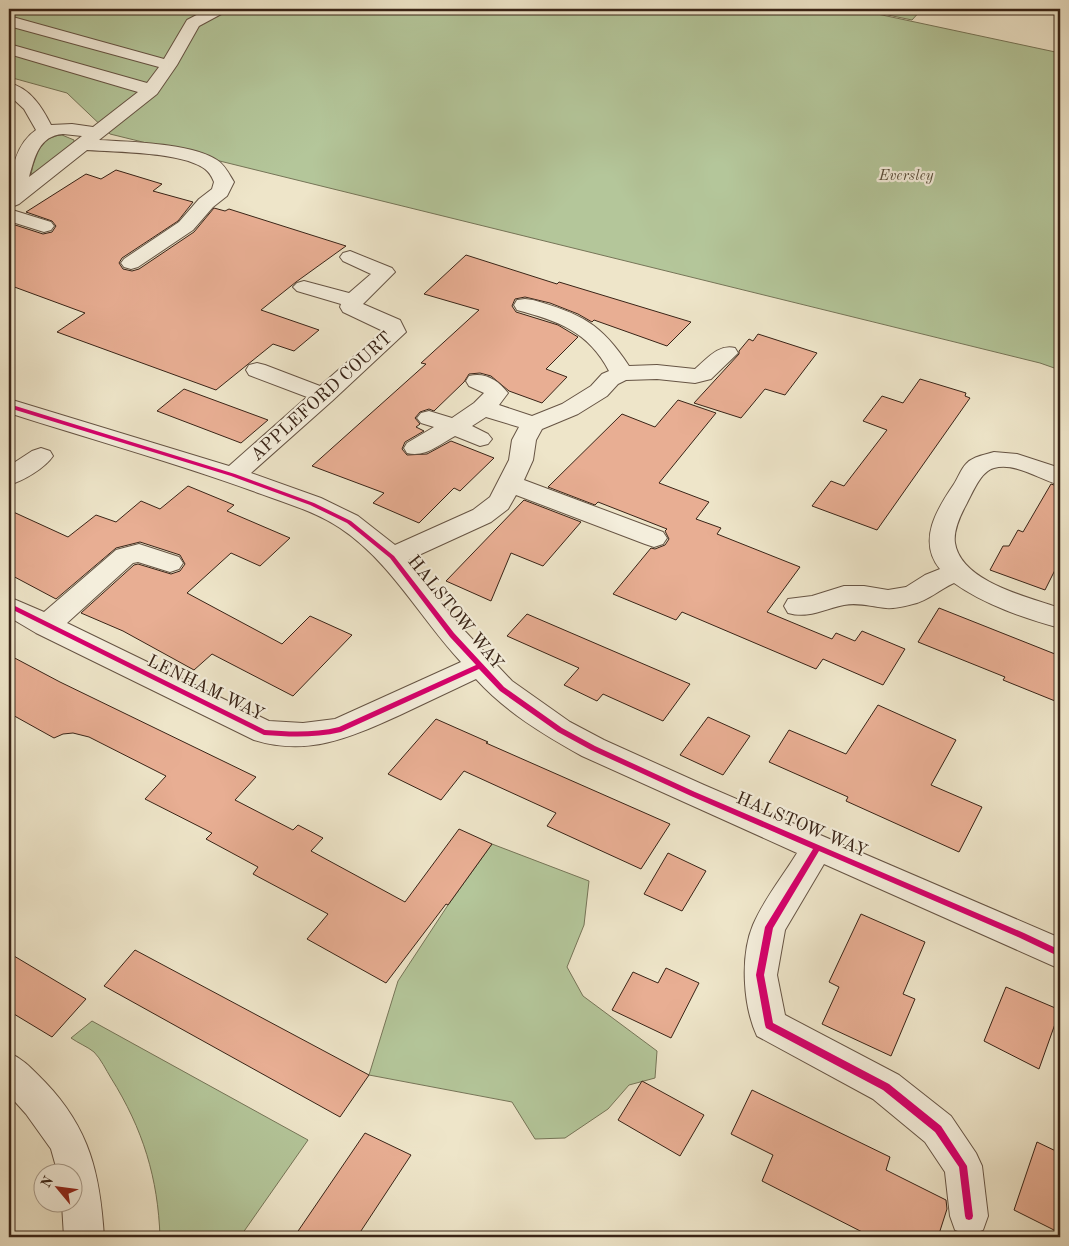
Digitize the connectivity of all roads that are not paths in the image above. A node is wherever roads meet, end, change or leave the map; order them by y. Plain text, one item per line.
1 (222, 9) edge
2 (9, 20) edge
3 (9, 49) edge
4 (169, 65) junction
5 (9, 88) edge
6 (151, 90) junction
7 (46, 133) junction
8 (90, 138) junction
9 (10, 205) edge
10 (44, 226) dead end
11 (350, 257) dead end
12 (131, 264) dead end
13 (304, 287) dead end
14 (353, 301) junction
15 (525, 305) dead end
16 (727, 353) dead end
17 (257, 370) dead end
18 (622, 373) junction
19 (476, 380) dead end
20 (324, 396) junction
21 (9, 406) edge
22 (483, 408) junction
23 (428, 418) dead end
24 (533, 424) junction
25 (454, 426) junction
26 (480, 439) dead end
27 (416, 448) dead end
28 (40, 456) dead end
29 (233, 475) junction
30 (9, 477) edge
31 (1060, 477) edge
32 (510, 484) junction
33 (654, 538) dead end
34 (392, 557) junction
35 (170, 563) dead end
36 (957, 572) junction
37 (9, 606) edge
38 (798, 606) dead end
39 (1060, 618) edge
40 (46, 626) junction
41 (480, 666) junction
42 (816, 848) junction
43 (1060, 954) edge
44 (9, 1070) edge
45 (969, 1216) dead end
46 (84, 1237) edge

1 - 4 street
2 - 4 street
3 - 6 street
4 - 6 street
5 - 7 street
6 - 8 street
7 - 8 street
7 - 9 street
8 - 9 street
8 - 12 street
9 - 10 street
11 - 14 street
13 - 14 street
14 - 20 street, APPLEFORD COURT
15 - 18 street
16 - 18 street
17 - 20 street
18 - 24 street
19 - 22 street
20 - 29 street, APPLEFORD COURT
21 - 29 street, HALSTOW WAY
22 - 24 street
22 - 25 street
23 - 25 street
24 - 32 street
25 - 26 street
25 - 27 street
28 - 30 street
29 - 34 street, HALSTOW WAY
31 - 36 street
32 - 33 street
32 - 34 street
34 - 41 street, HALSTOW WAY
35 - 40 street
36 - 38 street
36 - 39 street
37 - 40 street, LENHAM WAY
40 - 41 street, LENHAM WAY
41 - 42 street, HALSTOW WAY
42 - 43 street, HALSTOW WAY
42 - 45 street
44 - 46 street

